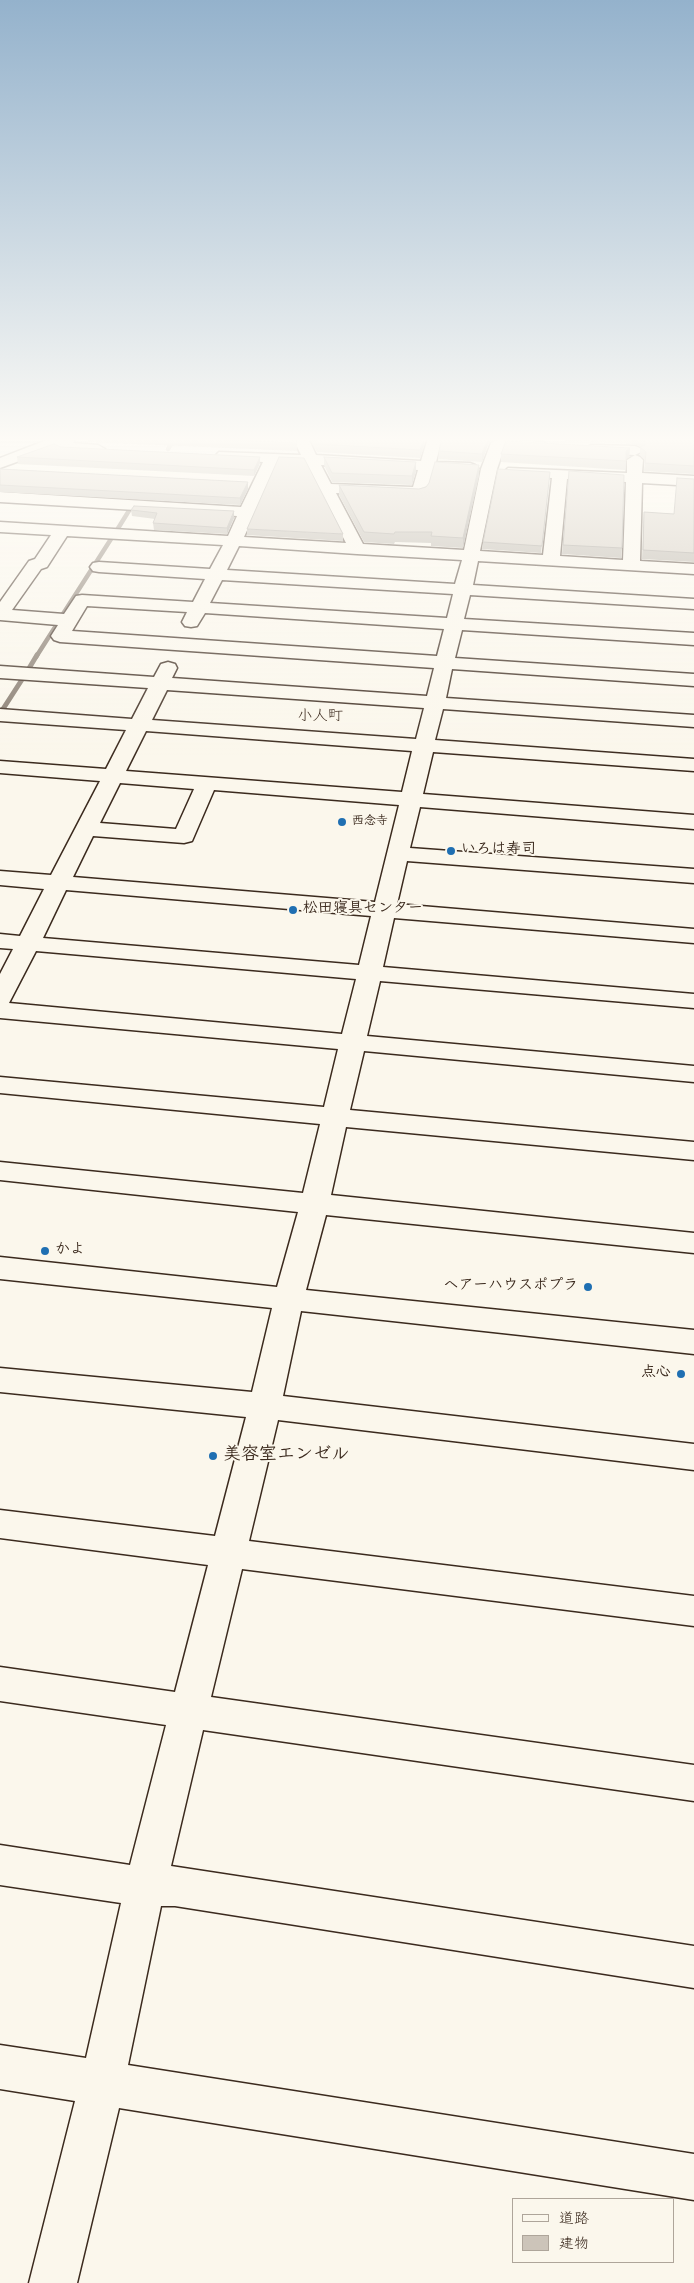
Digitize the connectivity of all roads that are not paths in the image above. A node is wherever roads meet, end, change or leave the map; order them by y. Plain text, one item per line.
1 (53, 545) edge
2 (232, 545) edge
3 (282, 545) edge
4 (348, 545) edge
5 (473, 545) edge
6 (553, 545) edge
7 (632, 545) edge
8 (349, 548) junction
9 (471, 556) junction
10 (551, 560) junction
11 (632, 565) junction
12 (99, 567) dead end
13 (694, 569) edge
14 (216, 574) junction
15 (328, 581) junction
16 (463, 589) junction
17 (694, 604) edge
18 (199, 607) junction
19 (0, 615) edge
20 (69, 620) junction
21 (454, 624) junction
22 (307, 634) junction
23 (694, 639) edge
24 (179, 644) junction
25 (445, 662) junction
26 (0, 672) edge
27 (694, 680) edge
28 (161, 682) junction
29 (435, 702) junction
30 (0, 715) edge
31 (694, 721) edge
32 (140, 725) junction
33 (424, 745) junction
34 (694, 765) edge
35 (0, 767) edge
36 (113, 776) junction
37 (207, 783) junction
38 (411, 798) junction
39 (694, 822) edge
40 (86, 829) junction
41 (398, 854) junction
42 (694, 876) edge
43 (0, 878) edge
44 (59, 883) junction
45 (384, 910) junction
46 (694, 936) edge
47 (0, 941) edge
48 (27, 943) junction
49 (369, 973) junction
50 (0, 998) edge
51 (694, 1001) edge
52 (0, 1010) edge
53 (353, 1042) junction
54 (694, 1074) edge
55 (0, 1085) edge
56 (335, 1118) junction
57 (694, 1152) edge
58 (0, 1171) edge
59 (314, 1205) junction
60 (694, 1243) edge
61 (0, 1268) edge
62 (289, 1298) junction
63 (694, 1342) edge
64 (0, 1380) edge
65 (265, 1406) junction
66 (694, 1457) edge
67 (0, 1524) edge
68 (228, 1554) junction
69 (694, 1611) edge
70 (0, 1684) edge
71 (189, 1710) junction
72 (694, 1783) edge
73 (0, 1865) edge
74 (145, 1887) junction
75 (694, 1968) edge
76 (0, 2067) edge
77 (102, 2084) junction
78 (694, 2177) edge
79 (53, 2283) edge

1 - 19 street
2 - 14 street
3 - 8 street
4 - 8 street
5 - 9 street
6 - 10 street
7 - 11 street
8 - 9 street
8 - 15 street
9 - 10 street
9 - 16 street
10 - 11 street
11 - 13 street
12 - 14 street
14 - 15 street
14 - 18 street
15 - 16 street
15 - 22 street
16 - 17 street
16 - 21 street
18 - 20 street
18 - 22 street
18 - 24 street
19 - 20 street
20 - 24 street
21 - 22 street
21 - 23 street
21 - 25 street
22 - 24 street
22 - 25 street
24 - 28 street
25 - 27 street
25 - 29 street
26 - 28 street
28 - 29 street
28 - 32 street
29 - 31 street
29 - 33 street
30 - 32 street
32 - 33 street
32 - 36 street
33 - 34 street
33 - 38 street
35 - 36 street
36 - 37 street
36 - 40 street
37 - 38 street
37 - 40 street
38 - 39 street
38 - 41 street
40 - 44 street
41 - 42 street
41 - 45 street
43 - 44 street
44 - 45 street
44 - 48 street
45 - 46 street
45 - 49 street
47 - 48 street
48 - 49 street
48 - 50 street
49 - 51 street
49 - 53 street
52 - 53 street
53 - 54 street
53 - 56 street
55 - 56 street
56 - 57 street
56 - 59 street
58 - 59 street
59 - 60 street
59 - 62 street
61 - 62 street
62 - 63 street
62 - 65 street
64 - 65 street
65 - 66 street
65 - 68 street
67 - 68 street
68 - 69 street
68 - 71 street
70 - 71 street
71 - 72 street
71 - 74 street
73 - 74 street
74 - 75 street
74 - 77 street
76 - 77 street
77 - 78 street
77 - 79 street

